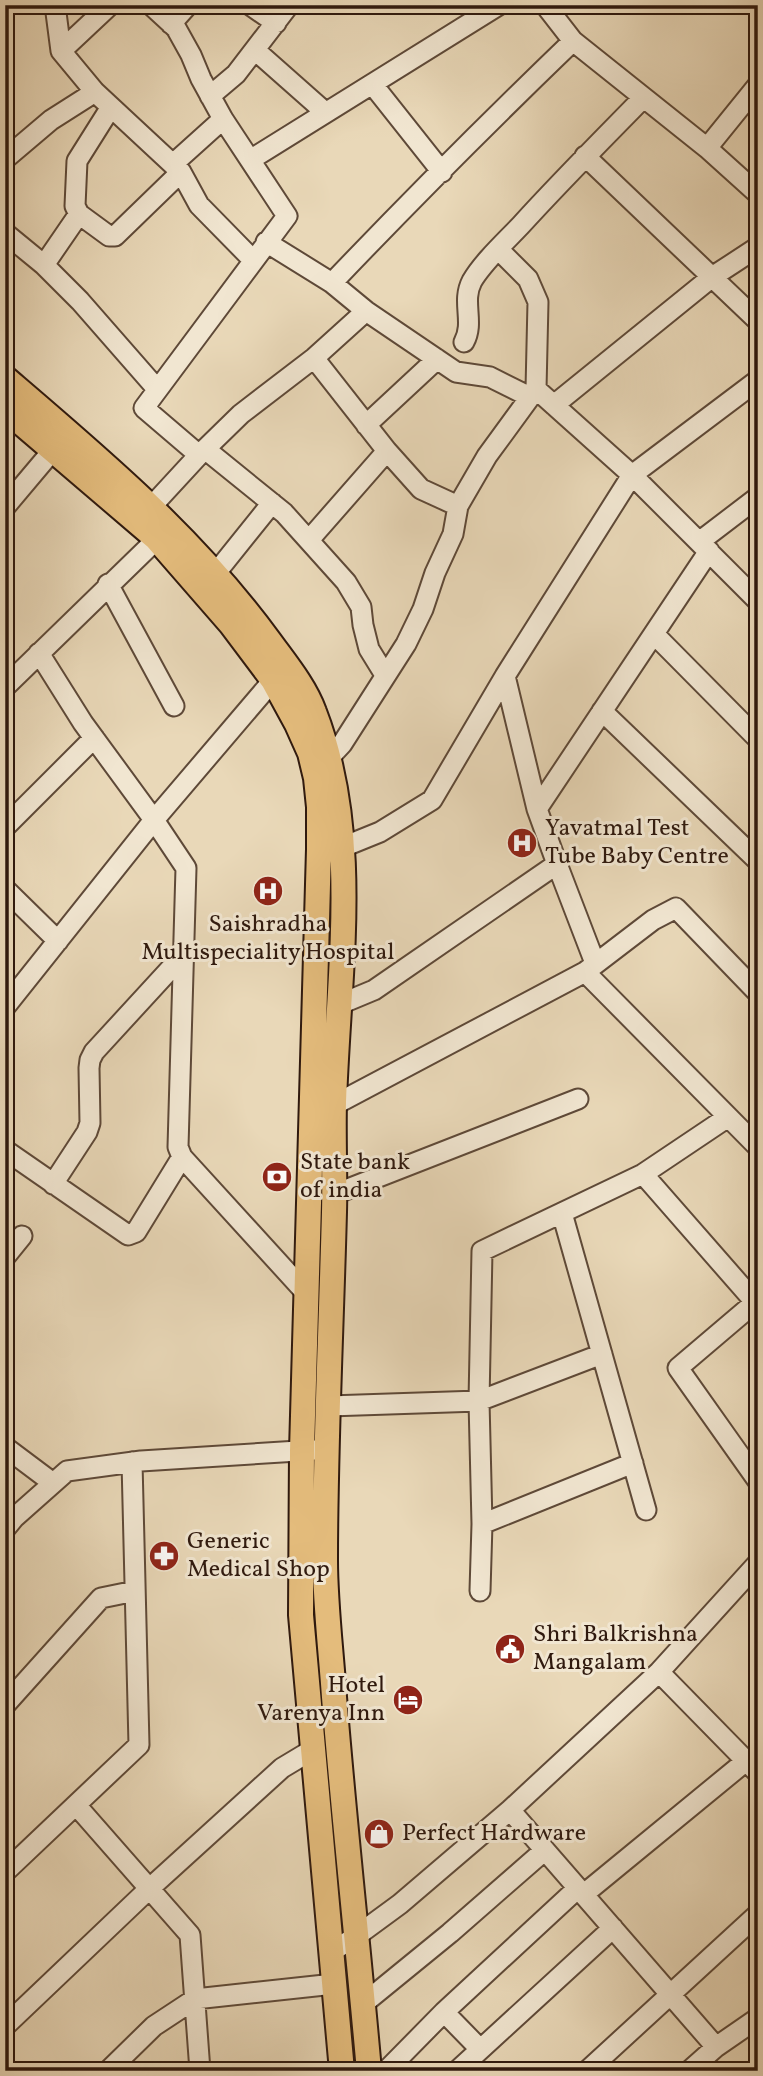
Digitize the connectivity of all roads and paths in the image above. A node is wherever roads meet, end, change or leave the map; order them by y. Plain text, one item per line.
1 (55, 5) edge
2 (110, 5) edge
3 (151, 5) edge
4 (188, 5) edge
5 (250, 5) edge
6 (289, 5) edge
7 (499, 5) edge
8 (545, 5) edge
9 (276, 23) junction
10 (171, 24) junction
11 (573, 41) junction
12 (255, 50) junction
13 (61, 51) junction
14 (373, 85) junction
15 (758, 85) edge
16 (95, 92) junction
17 (210, 96) junction
18 (643, 98) junction
19 (111, 107) junction
20 (325, 112) junction
21 (223, 119) junction
22 (707, 149) junction
23 (585, 156) junction
24 (5, 159) edge
25 (250, 160) junction
26 (177, 168) junction
27 (442, 172) junction
28 (758, 194) edge
29 (79, 214) junction
30 (5, 233) edge
31 (266, 242) junction
32 (758, 247) edge
33 (498, 249) junction
34 (253, 260) junction
35 (44, 265) junction
36 (712, 277) junction
37 (332, 283) junction
38 (366, 311) junction
39 (758, 321) edge
40 (464, 342) dead end
41 (314, 358) junction
42 (437, 359) junction
43 (5, 378) edge
44 (758, 380) edge
45 (157, 389) junction
46 (533, 393) junction
47 (554, 405) junction
48 (5, 409) edge
49 (366, 425) junction
50 (53, 450) junction
51 (202, 452) junction
52 (387, 452) junction
53 (632, 475) junction
54 (758, 497) edge
55 (272, 503) junction
56 (152, 506) junction
57 (458, 506) junction
58 (5, 507) edge
59 (157, 539) junction
60 (309, 540) junction
61 (704, 546) junction
62 (215, 574) junction
63 (108, 584) junction
64 (758, 601) edge
65 (654, 634) junction
66 (39, 653) junction
67 (280, 673) junction
68 (385, 675) junction
69 (505, 676) junction
70 (5, 687) edge
71 (174, 706) dead end
72 (602, 712) junction
73 (94, 738) junction
74 (758, 739) edge
75 (328, 759) junction
76 (537, 809) junction
77 (154, 820) junction
78 (5, 827) edge
79 (331, 848) junction
80 (758, 861) edge
81 (557, 864) junction
82 (5, 889) edge
83 (58, 941) junction
84 (184, 954) junction
85 (590, 968) junction
86 (758, 993) edge
87 (338, 1005) junction
88 (5, 1007) edge
89 (578, 1099) dead end
90 (334, 1105) junction
91 (728, 1117) junction
92 (322, 1147) junction
93 (758, 1147) edge
94 (5, 1150) edge
95 (182, 1157) junction
96 (643, 1174) junction
97 (53, 1185) junction
98 (335, 1194) junction
99 (562, 1213) junction
100 (22, 1236) dead end
101 (5, 1257) edge
102 (307, 1294) junction
103 (756, 1301) edge
104 (601, 1354) junction
105 (480, 1401) junction
106 (329, 1406) junction
107 (5, 1447) edge
108 (314, 1450) junction
109 (132, 1462) junction
110 (633, 1463) junction
111 (758, 1481) edge
112 (53, 1483) junction
113 (646, 1510) dead end
114 (482, 1524) junction
115 (5, 1529) edge
116 (756, 1569) edge
117 (135, 1591) junction
118 (480, 1591) dead end
119 (659, 1672) junction
120 (5, 1705) edge
121 (312, 1750) junction
122 (752, 1767) edge
123 (76, 1805) junction
124 (510, 1810) junction
125 (545, 1850) junction
126 (5, 1872) edge
127 (149, 1888) junction
128 (581, 1891) junction
129 (758, 1914) edge
130 (613, 1928) junction
131 (355, 1937) junction
132 (331, 1952) junction
133 (334, 1984) junction
134 (670, 1994) junction
135 (195, 1999) junction
136 (363, 2004) junction
137 (444, 2012) junction
138 (758, 2018) edge
139 (5, 2026) edge
140 (716, 2047) junction
141 (480, 2049) junction
142 (108, 2071) edge
143 (200, 2071) edge
144 (342, 2071) edge
145 (369, 2071) edge
146 (386, 2071) edge
147 (457, 2071) edge
148 (587, 2071) edge
149 (689, 2071) edge

1 - 13 street
2 - 13 street
3 - 10 street
4 - 10 street
5 - 9 street
6 - 9 street
7 - 14 street
8 - 11 street
9 - 12 street
10 - 17 street
11 - 18 street
11 - 27 street
12 - 17 street
12 - 20 street
13 - 16 street
14 - 20 street
14 - 27 street
15 - 22 street
16 - 19 street
16 - 24 street
17 - 21 street
18 - 22 street
18 - 23 street
19 - 26 street
19 - 29 street
20 - 25 street
21 - 25 street
21 - 26 street
22 - 28 street
23 - 33 street
23 - 36 street
25 - 31 street
26 - 29 street
26 - 34 street
27 - 37 street
29 - 35 street
30 - 35 street
31 - 34 street
31 - 37 street
32 - 36 street
33 - 40 street
33 - 46 street
34 - 45 street
35 - 45 street
36 - 39 street
36 - 47 street
37 - 38 street
38 - 41 street
38 - 42 street
41 - 49 street
41 - 51 street
42 - 46 street
42 - 49 street
43 - 56 main road
44 - 53 street
45 - 51 street
46 - 47 street
46 - 57 street
47 - 53 street
48 - 50 main road
49 - 52 street
50 - 58 street
50 - 59 main road
51 - 55 street
51 - 56 street
52 - 57 street
52 - 60 street
53 - 61 street
53 - 69 street
54 - 61 street
55 - 60 street
55 - 62 street
56 - 62 main road
57 - 68 street
59 - 63 street
59 - 67 main road
60 - 68 street
61 - 64 street
61 - 65 street
62 - 67 main road
63 - 66 street
63 - 71 street
65 - 72 street
65 - 74 street
66 - 70 street
66 - 73 street
67 - 75 main road
67 - 77 street
67 - 79 main road
68 - 75 street
69 - 76 street
69 - 79 street
72 - 76 street
72 - 80 street
73 - 77 street
73 - 78 street
75 - 79 main road
76 - 81 street
77 - 83 street
77 - 84 street
79 - 87 main road
79 - 92 main road
81 - 85 street
81 - 87 street
82 - 83 street
83 - 88 street
84 - 95 street
84 - 97 street
85 - 86 street
85 - 90 street
85 - 91 street
87 - 90 main road
89 - 98 street
90 - 92 main road
91 - 93 street
91 - 96 street
92 - 98 main road
92 - 102 main road
94 - 97 street
95 - 97 street
95 - 102 street
96 - 99 street
96 - 103 street
98 - 106 main road
99 - 104 street
99 - 105 street
100 - 101 street
102 - 108 main road
103 - 111 street
104 - 105 street
104 - 110 street
105 - 106 street
105 - 114 street
106 - 108 main road
107 - 112 street
108 - 109 street
108 - 121 main road
108 - 131 main road
109 - 112 street
109 - 117 street
110 - 113 street
110 - 114 street
112 - 115 street
114 - 118 street
116 - 119 street
117 - 120 street
117 - 123 street
119 - 122 street
119 - 124 street
121 - 127 street
121 - 132 main road
122 - 128 street
123 - 126 street
123 - 127 street
124 - 125 street
124 - 131 street
125 - 128 street
125 - 136 street
127 - 135 street
127 - 139 street
128 - 130 street
128 - 137 street
129 - 134 street
130 - 134 street
130 - 141 street
131 - 132 street
131 - 136 main road
132 - 133 main road
133 - 135 street
133 - 144 main road
134 - 140 street
134 - 148 street
135 - 142 street
135 - 143 street
136 - 145 main road
137 - 141 street
137 - 146 street
138 - 140 street
140 - 149 street
141 - 147 street

